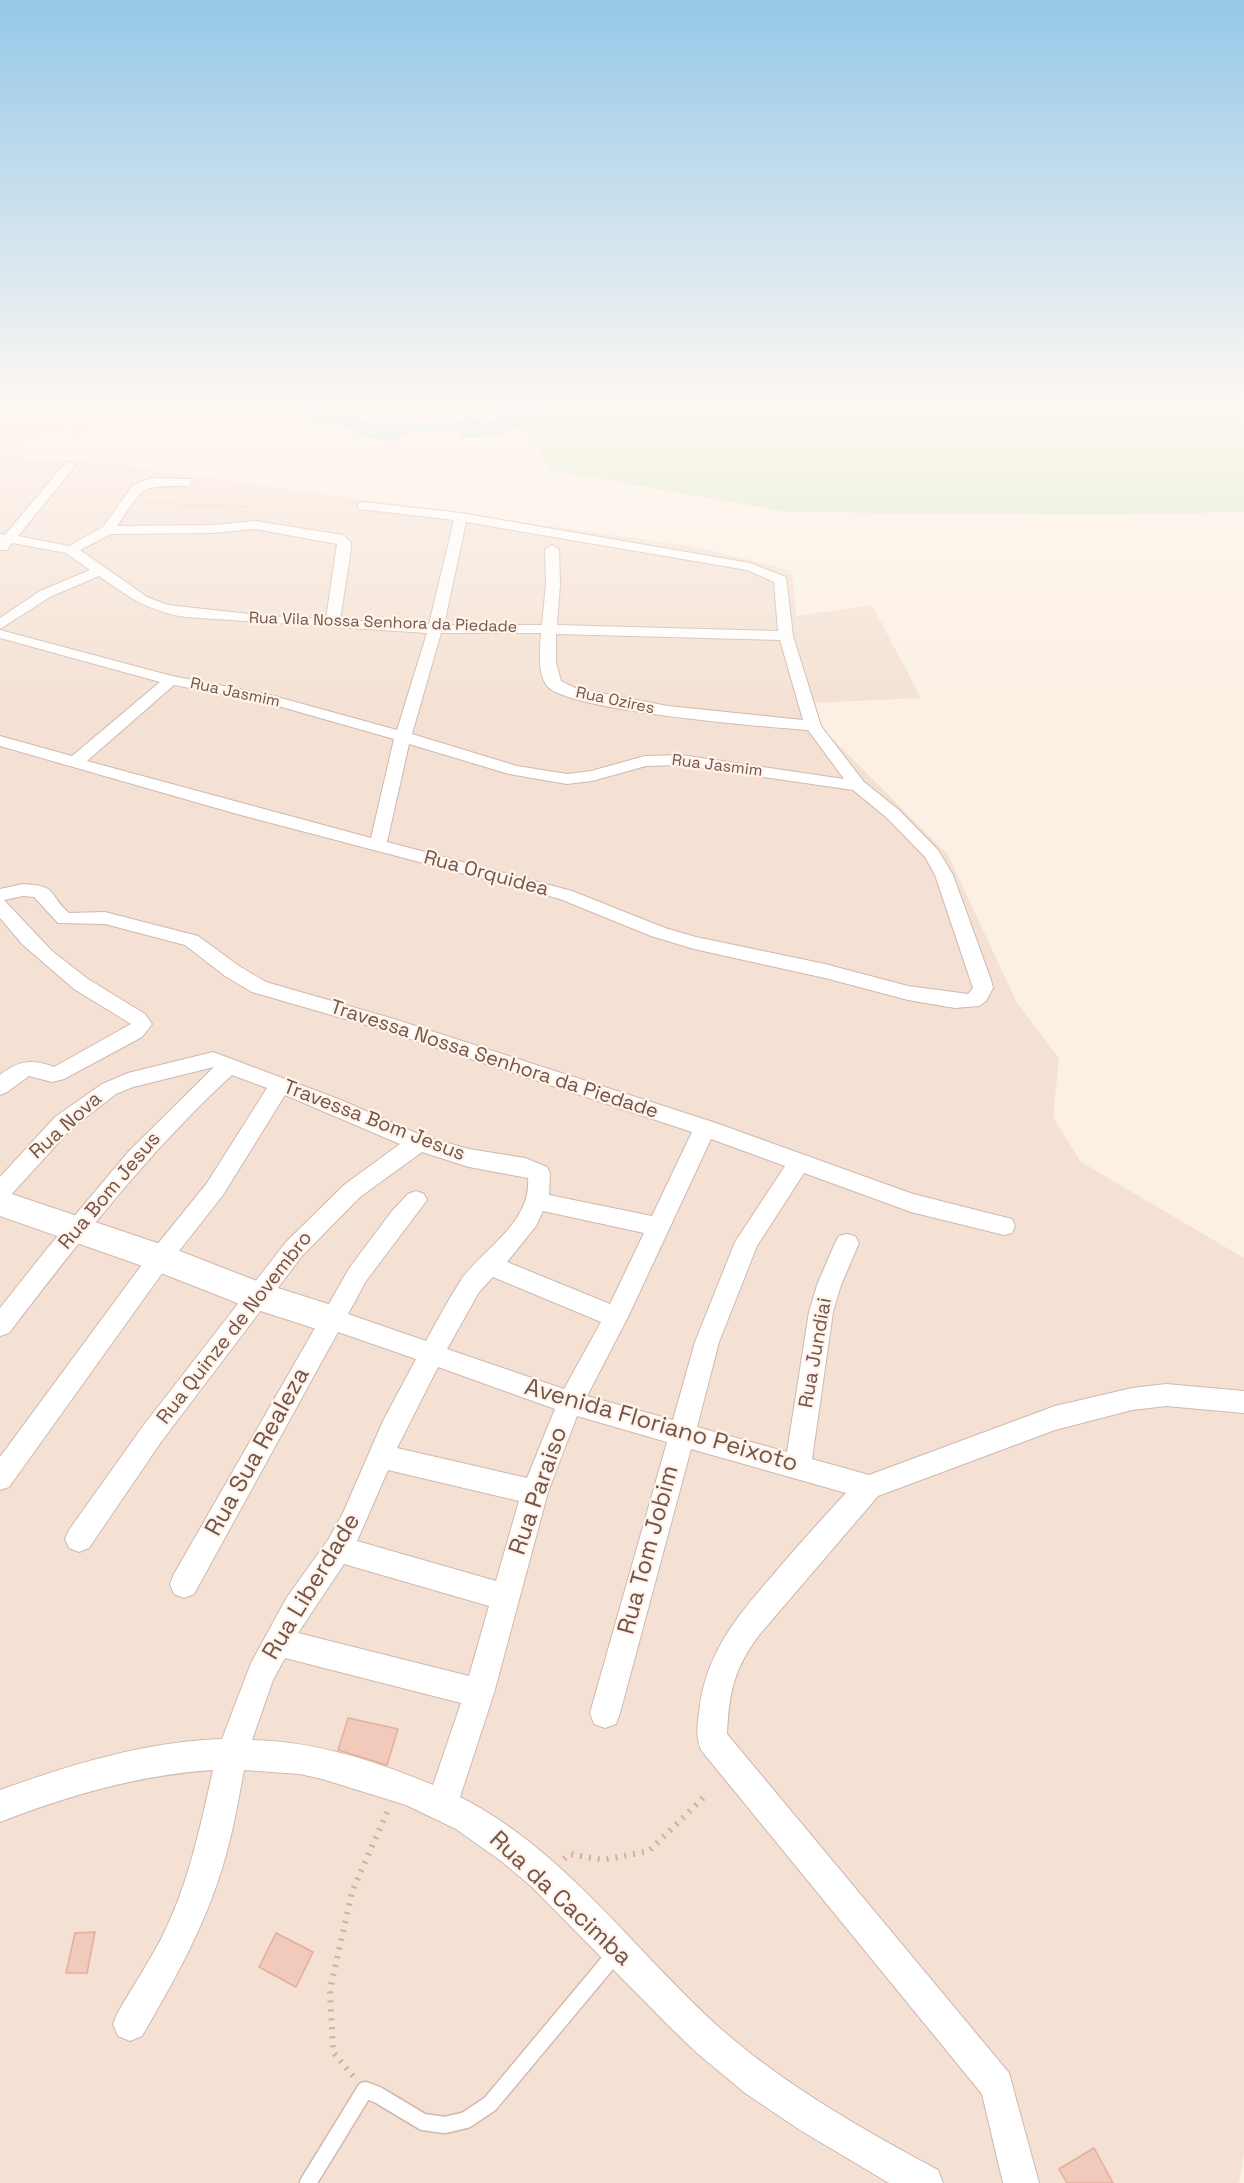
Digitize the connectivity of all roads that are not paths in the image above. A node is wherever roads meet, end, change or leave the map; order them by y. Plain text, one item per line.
1 (34, 506) edge
2 (125, 506) edge
3 (364, 506) dead end
4 (254, 507) road end
5 (461, 517) junction
6 (255, 525) junction
7 (108, 530) junction
8 (3, 542) edge
9 (552, 549) dead end
10 (71, 550) junction
11 (98, 572) junction
12 (332, 623) junction
13 (0, 626) edge
14 (436, 628) junction
15 (548, 628) junction
16 (0, 634) edge
17 (786, 636) junction
18 (171, 680) junction
19 (813, 726) junction
20 (403, 736) junction
21 (0, 741) edge
22 (77, 761) junction
23 (858, 786) junction
24 (378, 844) junction
25 (0, 895) edge
26 (0, 905) edge
27 (221, 1062) junction
28 (280, 1086) junction
29 (0, 1088) edge
30 (705, 1128) junction
31 (419, 1143) junction
32 (800, 1161) junction
33 (539, 1173) joint
34 (0, 1192) edge
35 (416, 1200) dead end
36 (537, 1201) junction
37 (0, 1203) edge
38 (1004, 1226) dead end
39 (658, 1227) junction
40 (76, 1229) junction
41 (847, 1243) dead end
42 (160, 1258) junction
43 (488, 1265) junction
44 (257, 1296) junction
45 (616, 1317) junction
46 (332, 1319) junction
47 (0, 1326) edge
48 (431, 1356) junction
49 (1244, 1402) edge
50 (570, 1403) junction
51 (681, 1435) junction
52 (380, 1456) junction
53 (798, 1466) junction
54 (0, 1478) edge
55 (869, 1487) junction
56 (535, 1492) junction
57 (79, 1539) dead end
58 (338, 1549) junction
59 (184, 1584) dead end
60 (505, 1597) junction
61 (277, 1642) junction
62 (479, 1693) junction
63 (605, 1713) dead end
64 (232, 1753) junction
65 (442, 1804) junction
66 (0, 1806) edge
67 (618, 1950) junction
68 (130, 2024) dead end
69 (308, 2183) edge
70 (925, 2183) edge
71 (1021, 2183) edge

1 - 8 street
2 - 7 street
3 - 5 street
4 - 6 street
5 - 14 street
5 - 17 street
6 - 7 street
6 - 12 street
7 - 10 street
8 - 10 street, Rua Vila Nossa Senhora da Piedade
9 - 15 street, Rua Ozires
10 - 11 street, Rua Vila Nossa Senhora da Piedade
11 - 12 street, Rua Vila Nossa Senhora da Piedade
11 - 13 street
12 - 14 street, Rua Vila Nossa Senhora da Piedade
14 - 15 street, Rua Vila Nossa Senhora da Piedade
14 - 20 street
15 - 17 street, Rua Vila Nossa Senhora da Piedade
15 - 19 street, Rua Ozires
16 - 18 street, Rua Jasmim
17 - 19 street
18 - 20 street, Rua Jasmim
18 - 22 street, Rua Jasmim
19 - 23 street
20 - 23 street, Rua Jasmim
20 - 24 street
21 - 22 street, Rua Orquidea
22 - 24 street, Rua Orquidea
23 - 24 street, Rua Orquidea
25 - 30 street, Travessa Nossa Senhora da Piedade
26 - 29 street
27 - 28 street, Travessa Bom Jesus
27 - 34 street, Rua Nova
27 - 40 street, Rua Bom Jesus
28 - 31 street, Travessa Bom Jesus
28 - 42 street
30 - 32 street, Travessa Nossa Senhora da Piedade
30 - 39 street, Rua Paraiso
31 - 33 street, Travessa Bom Jesus
31 - 44 street, Rua Quinze de Novembro
32 - 38 street, Travessa Nossa Senhora da Piedade
32 - 51 street, Rua Tom Jobim
33 - 36 street, Rua Liberdade
35 - 46 street, Rua Sua Realeza
36 - 39 street
36 - 43 street, Rua Liberdade
37 - 40 street, Avenida Floriano Peixoto
39 - 45 street, Rua Paraiso
40 - 42 street, Avenida Floriano Peixoto
40 - 47 street, Rua Bom Jesus
41 - 53 street, Rua Jundiai
42 - 44 street, Avenida Floriano Peixoto
42 - 54 street
43 - 45 street
43 - 48 street, Rua Liberdade
44 - 46 street, Avenida Floriano Peixoto
44 - 57 street, Rua Quinze de Novembro
45 - 50 street, Rua Paraiso
46 - 48 street, Avenida Floriano Peixoto
46 - 59 street, Rua Sua Realeza
48 - 50 street, Avenida Floriano Peixoto
48 - 52 street, Rua Liberdade
49 - 55 street
50 - 51 street, Avenida Floriano Peixoto
50 - 56 street, Rua Paraiso
51 - 53 street, Avenida Floriano Peixoto
51 - 63 street, Rua Tom Jobim
52 - 56 street
52 - 58 street, Rua Liberdade
53 - 55 street, Avenida Floriano Peixoto
55 - 71 street
56 - 60 street, Rua Paraiso
58 - 60 street
58 - 61 street, Rua Liberdade
60 - 62 street, Rua Paraiso
61 - 62 street
61 - 64 street, Rua Liberdade
62 - 65 street, Rua Paraiso
64 - 65 street, Rua da Cacimba
64 - 66 street, Rua da Cacimba
64 - 68 street, Rua Liberdade
65 - 67 street, Rua da Cacimba
67 - 69 lane
67 - 70 street, Rua da Cacimba

